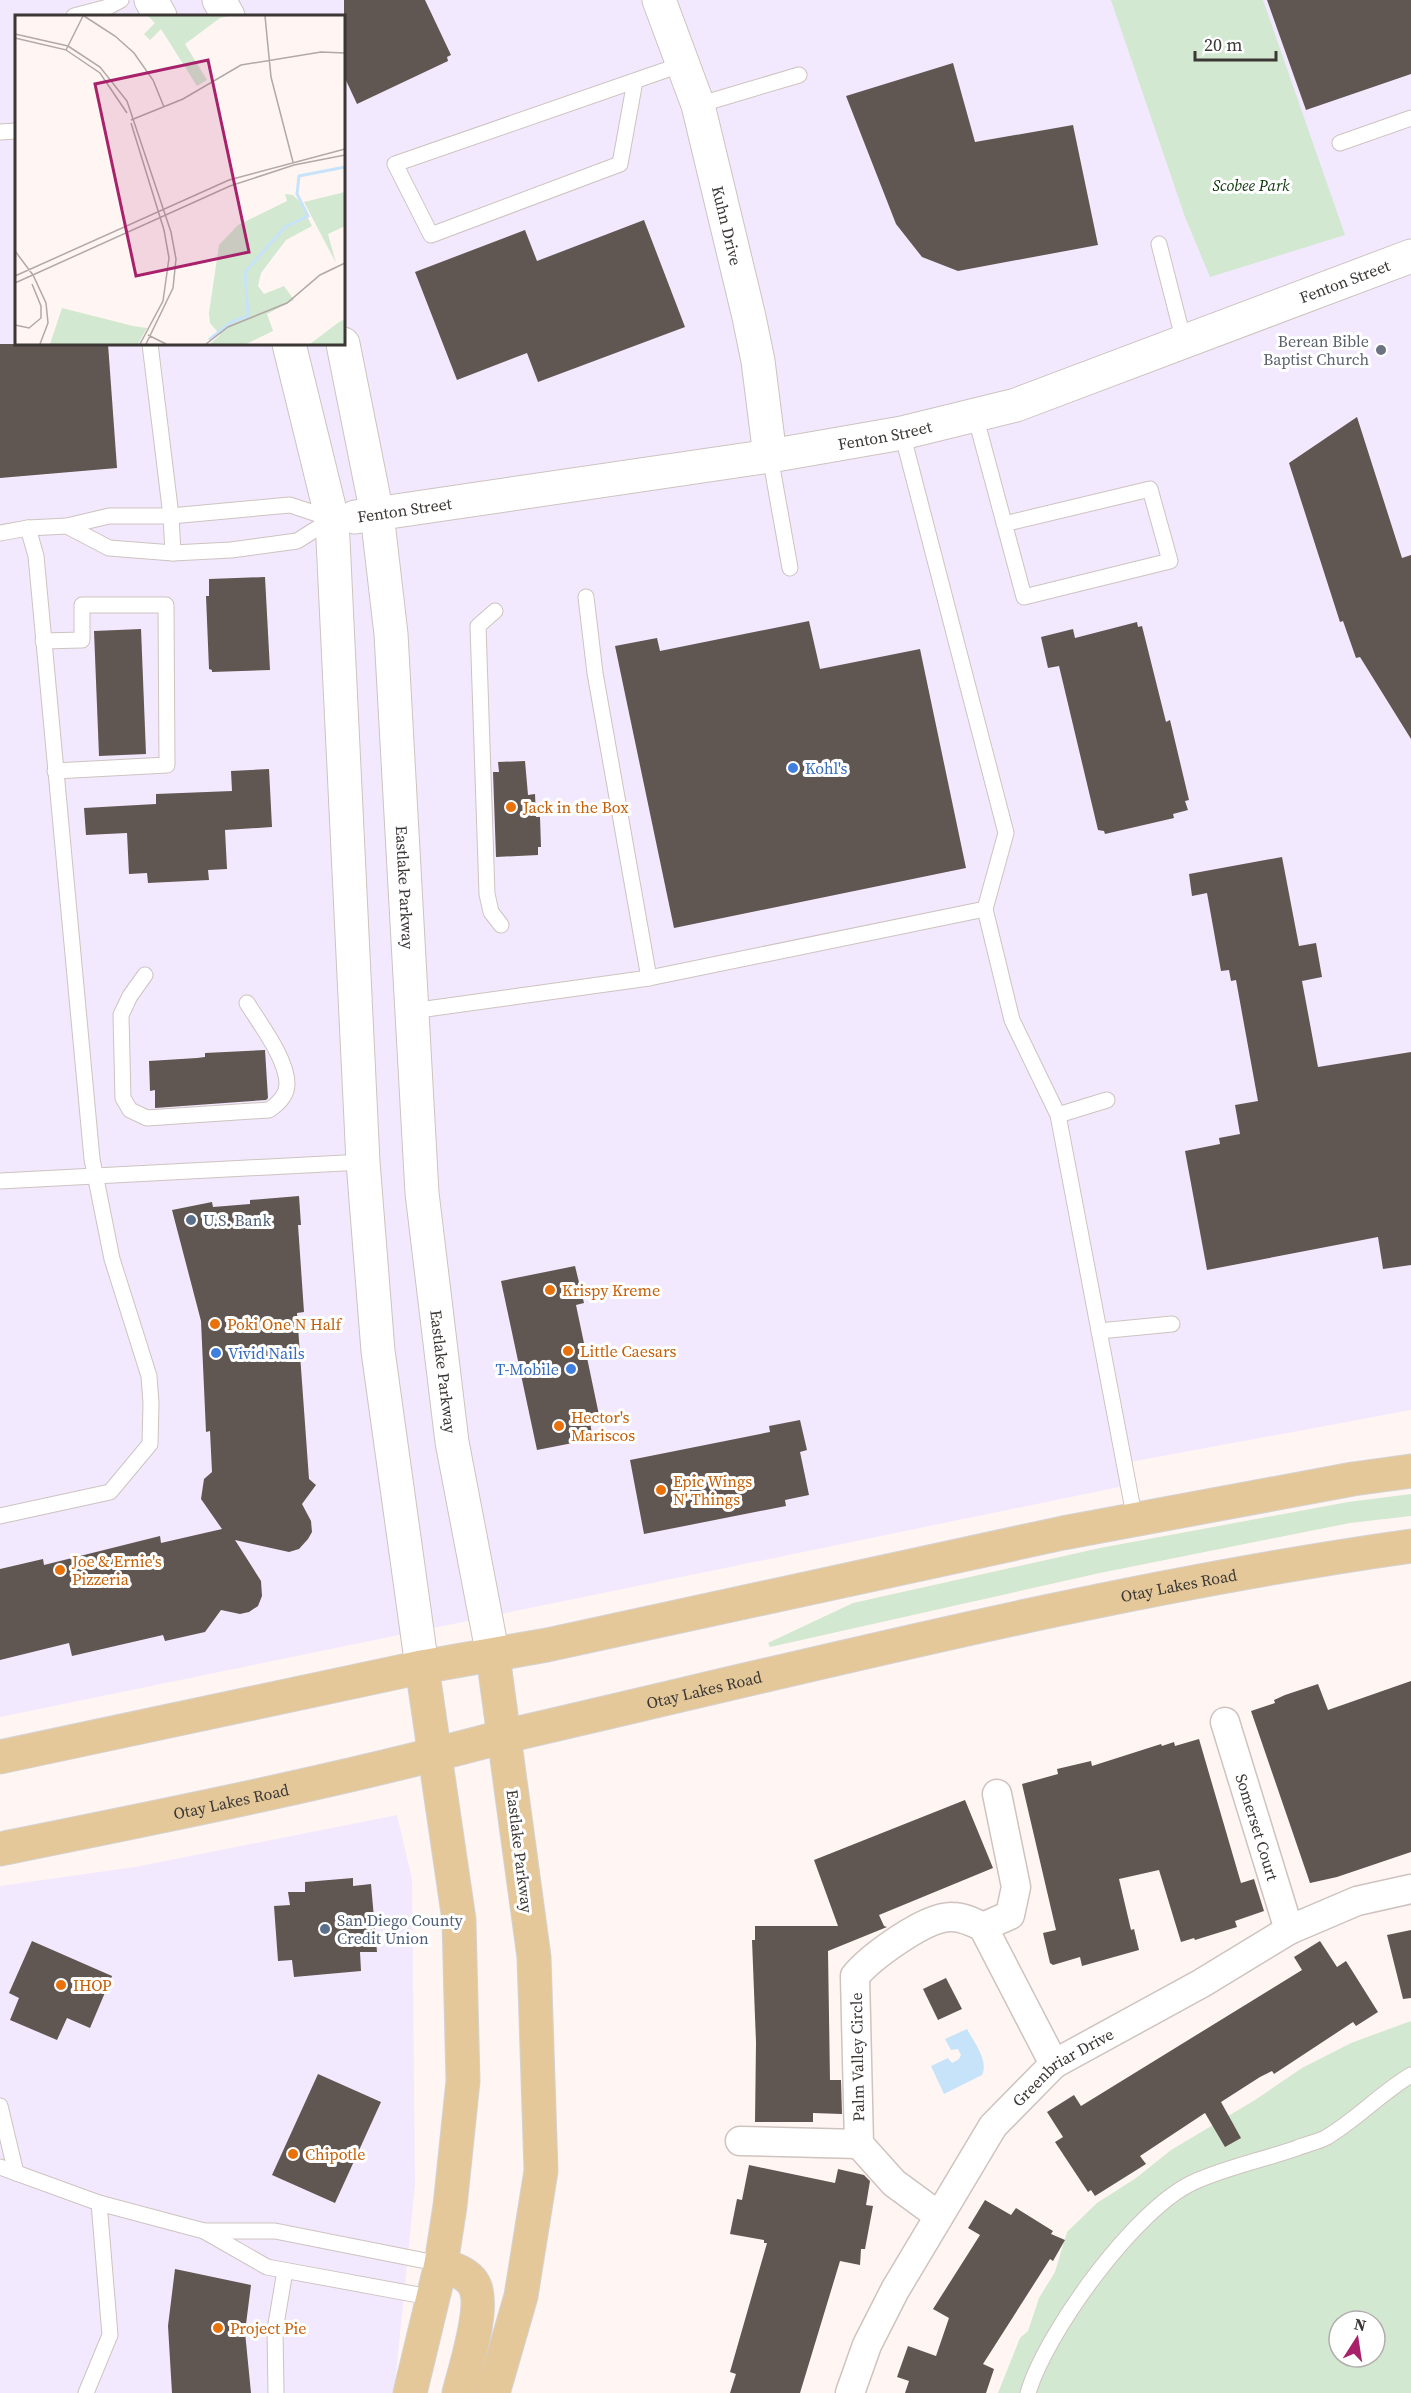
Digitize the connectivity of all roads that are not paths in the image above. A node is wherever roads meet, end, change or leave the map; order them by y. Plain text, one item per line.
1 (121, 0) edge
2 (151, 0) edge
3 (219, 0) edge
4 (659, 0) edge
5 (78, 15) edge
6 (159, 15) edge
7 (227, 15) edge
8 (684, 64) junction
9 (799, 75) dead end
10 (635, 81) junction
11 (698, 105) junction
12 (1411, 118) edge
13 (15, 130) edge
14 (0, 132) edge
15 (1340, 143) dead end
16 (1159, 244) dead end
17 (1411, 256) edge
18 (1184, 342) junction
19 (150, 345) edge
20 (289, 345) edge
21 (343, 345) edge
22 (975, 415) junction
23 (902, 433) junction
24 (770, 456) junction
25 (377, 514) junction
26 (171, 516) junction
27 (332, 519) junction
28 (1004, 524) junction
29 (67, 526) junction
30 (28, 528) junction
31 (0, 533) edge
32 (173, 553) junction
33 (790, 568) dead end
34 (586, 597) dead end
35 (495, 611) dead end
36 (43, 641) junction
37 (55, 771) junction
38 (985, 909) junction
39 (501, 925) dead end
40 (145, 975) dead end
41 (649, 978) junction
42 (247, 1003) dead end
43 (412, 1011) junction
44 (1107, 1100) dead end
45 (1058, 1115) junction
46 (363, 1162) junction
47 (95, 1177) junction
48 (0, 1181) edge
49 (1172, 1324) dead end
50 (1099, 1331) junction
51 (1411, 1471) edge
52 (0, 1516) edge
53 (1135, 1520) junction
54 (1411, 1545) edge
55 (493, 1656) junction
56 (422, 1667) junction
57 (1225, 1722) dead end
58 (506, 1736) junction
59 (436, 1755) junction
60 (0, 1757) edge
61 (997, 1794) dead end
62 (0, 1849) edge
63 (1411, 1889) edge
64 (982, 1927) junction
65 (1289, 1930) junction
66 (1054, 2064) junction
67 (1411, 2075) edge
68 (0, 2106) edge
69 (740, 2141) dead end
70 (859, 2144) junction
71 (0, 2167) edge
72 (16, 2173) junction
73 (99, 2203) junction
74 (939, 2216) junction
75 (204, 2231) junction
76 (441, 2264) junction
77 (285, 2271) junction
78 (435, 2298) junction
79 (86, 2393) edge
80 (276, 2393) edge
81 (410, 2393) edge
82 (459, 2393) edge
83 (493, 2393) edge
84 (850, 2393) edge
85 (1028, 2393) edge

1 - 5 lane
2 - 6 main road
3 - 7 main road
4 - 8 main road, Kuhn Drive
8 - 10 lane
8 - 11 main road, Kuhn Drive
9 - 11 lane
10 - 10 lane
11 - 24 main road, Kuhn Drive
12 - 15 lane
13 - 14 lane
16 - 18 lane
17 - 18 main road, Fenton Street
18 - 22 main road, Fenton Street
19 - 26 lane
20 - 27 main road
21 - 25 main road, Eastlake Parkway
22 - 23 main road, Fenton Street
22 - 28 lane
23 - 24 main road, Fenton Street
23 - 38 lane
24 - 25 main road, Fenton Street
24 - 33 lane
25 - 27 main road, Fenton Street
25 - 43 main road, Eastlake Parkway
26 - 27 lane
26 - 29 lane
26 - 32 lane
27 - 32 lane
27 - 46 main road
28 - 28 lane
29 - 30 lane
29 - 32 lane
30 - 31 lane
30 - 36 lane
34 - 41 lane
35 - 39 lane
36 - 37 lane
36 - 37 lane
37 - 47 lane
38 - 41 lane
38 - 45 lane
40 - 42 lane
41 - 43 lane
43 - 55 main road, Eastlake Parkway
44 - 45 lane
45 - 50 lane
46 - 47 lane
46 - 56 main road
47 - 48 lane
47 - 52 lane
49 - 50 lane
50 - 53 lane
51 - 53 main road
53 - 55 main road
54 - 58 main road, Otay Lakes Road
55 - 56 main road
55 - 58 main road, Eastlake Parkway
56 - 59 main road
56 - 60 main road
57 - 65 street, Somerset Court
58 - 59 main road, Otay Lakes Road
58 - 83 main road, Eastlake Parkway
59 - 62 main road, Otay Lakes Road
59 - 76 main road
61 - 64 street
63 - 65 street, Greenbriar Drive
64 - 66 street
64 - 70 street, Palm Valley Circle
65 - 66 street, Greenbriar Drive
66 - 74 street, Greenbriar Drive
67 - 85 lane
68 - 72 lane
69 - 70 street, Palm Valley Circle
70 - 74 street, Palm Valley Circle
71 - 72 lane
72 - 73 lane
73 - 75 lane
73 - 79 lane
74 - 84 street, Greenbriar Drive
75 - 76 lane
75 - 77 lane
76 - 78 main road
76 - 82 main road
77 - 78 lane
77 - 80 lane
78 - 81 main road

